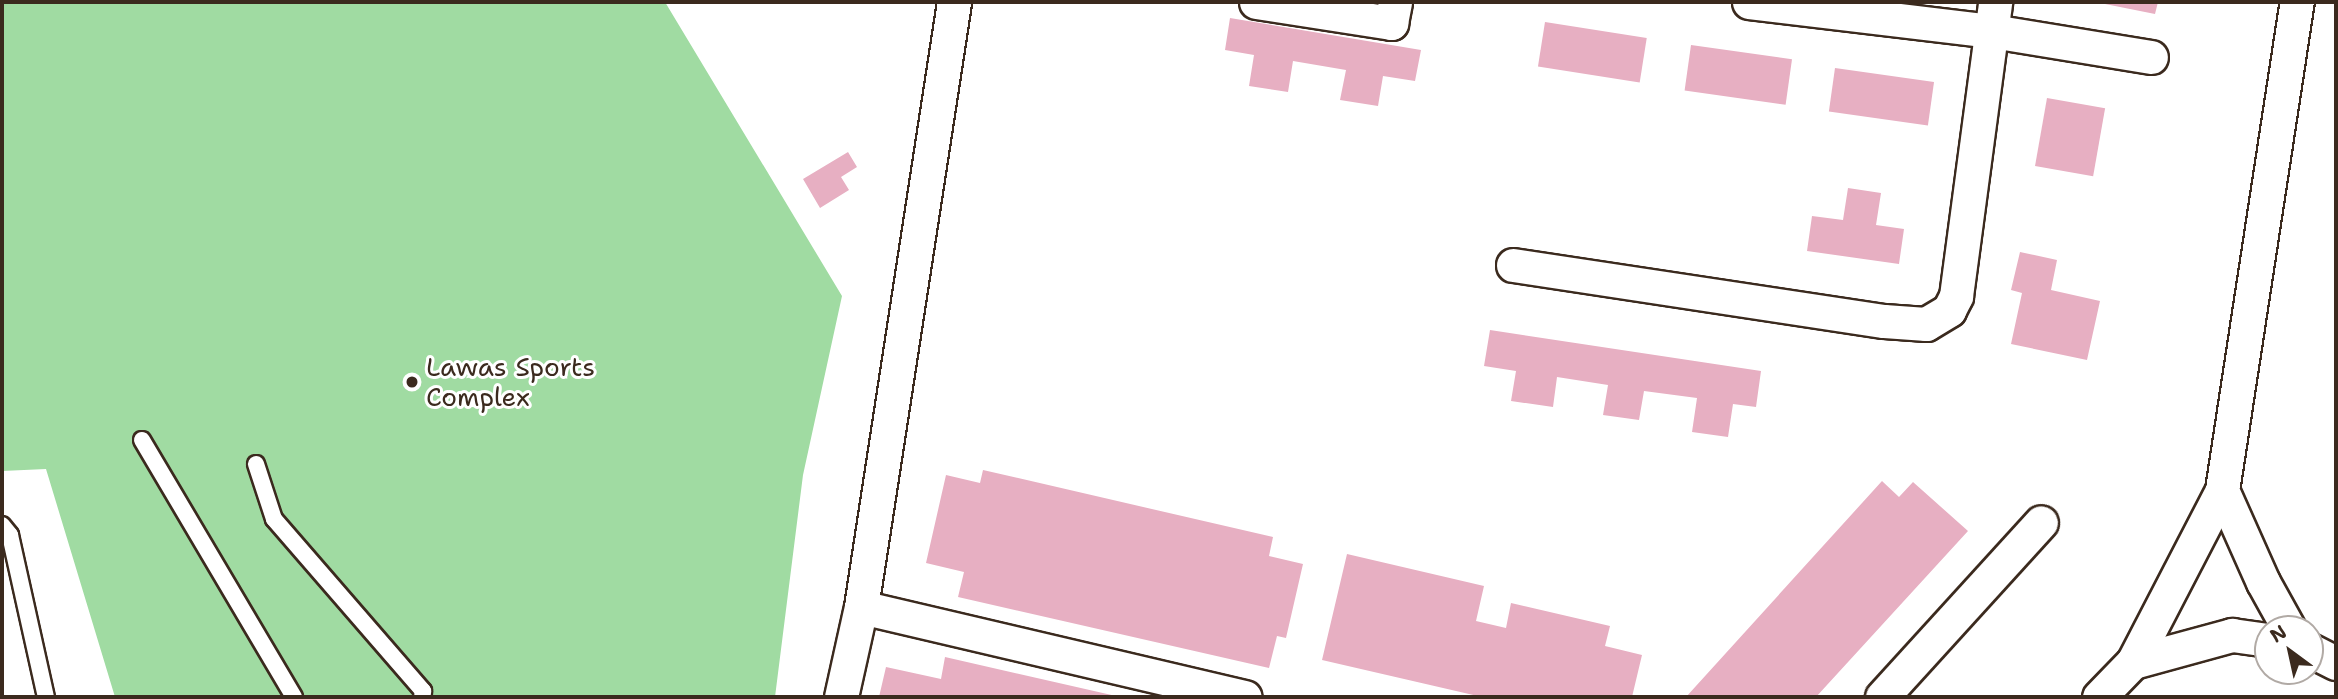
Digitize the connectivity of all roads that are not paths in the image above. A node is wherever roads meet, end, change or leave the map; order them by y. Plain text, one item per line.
1 (954, 2) edge
2 (1256, 2) edge
3 (1395, 2) edge
4 (1749, 2) edge
5 (2297, 2) edge
6 (1994, 16) edge
7 (2151, 57) dead end
8 (1513, 265) dead end
9 (142, 440) dead end
10 (256, 464) dead end
11 (2222, 490) junction
12 (2041, 522) dead end
13 (2, 525) edge
14 (861, 607) junction
15 (2281, 615) edge
16 (2254, 638) edge
17 (2133, 662) junction
18 (46, 697) edge
19 (294, 697) edge
20 (422, 697) edge
21 (841, 697) edge
22 (1245, 697) edge
23 (1882, 697) edge
24 (2099, 697) edge

1 - 14 street
2 - 3 street
4 - 6 street
5 - 11 street
6 - 7 street
6 - 8 street
9 - 19 lane
10 - 20 lane
11 - 15 street
11 - 17 street
12 - 23 street
13 - 18 lane
14 - 21 street
14 - 22 street
16 - 17 street
17 - 24 street

